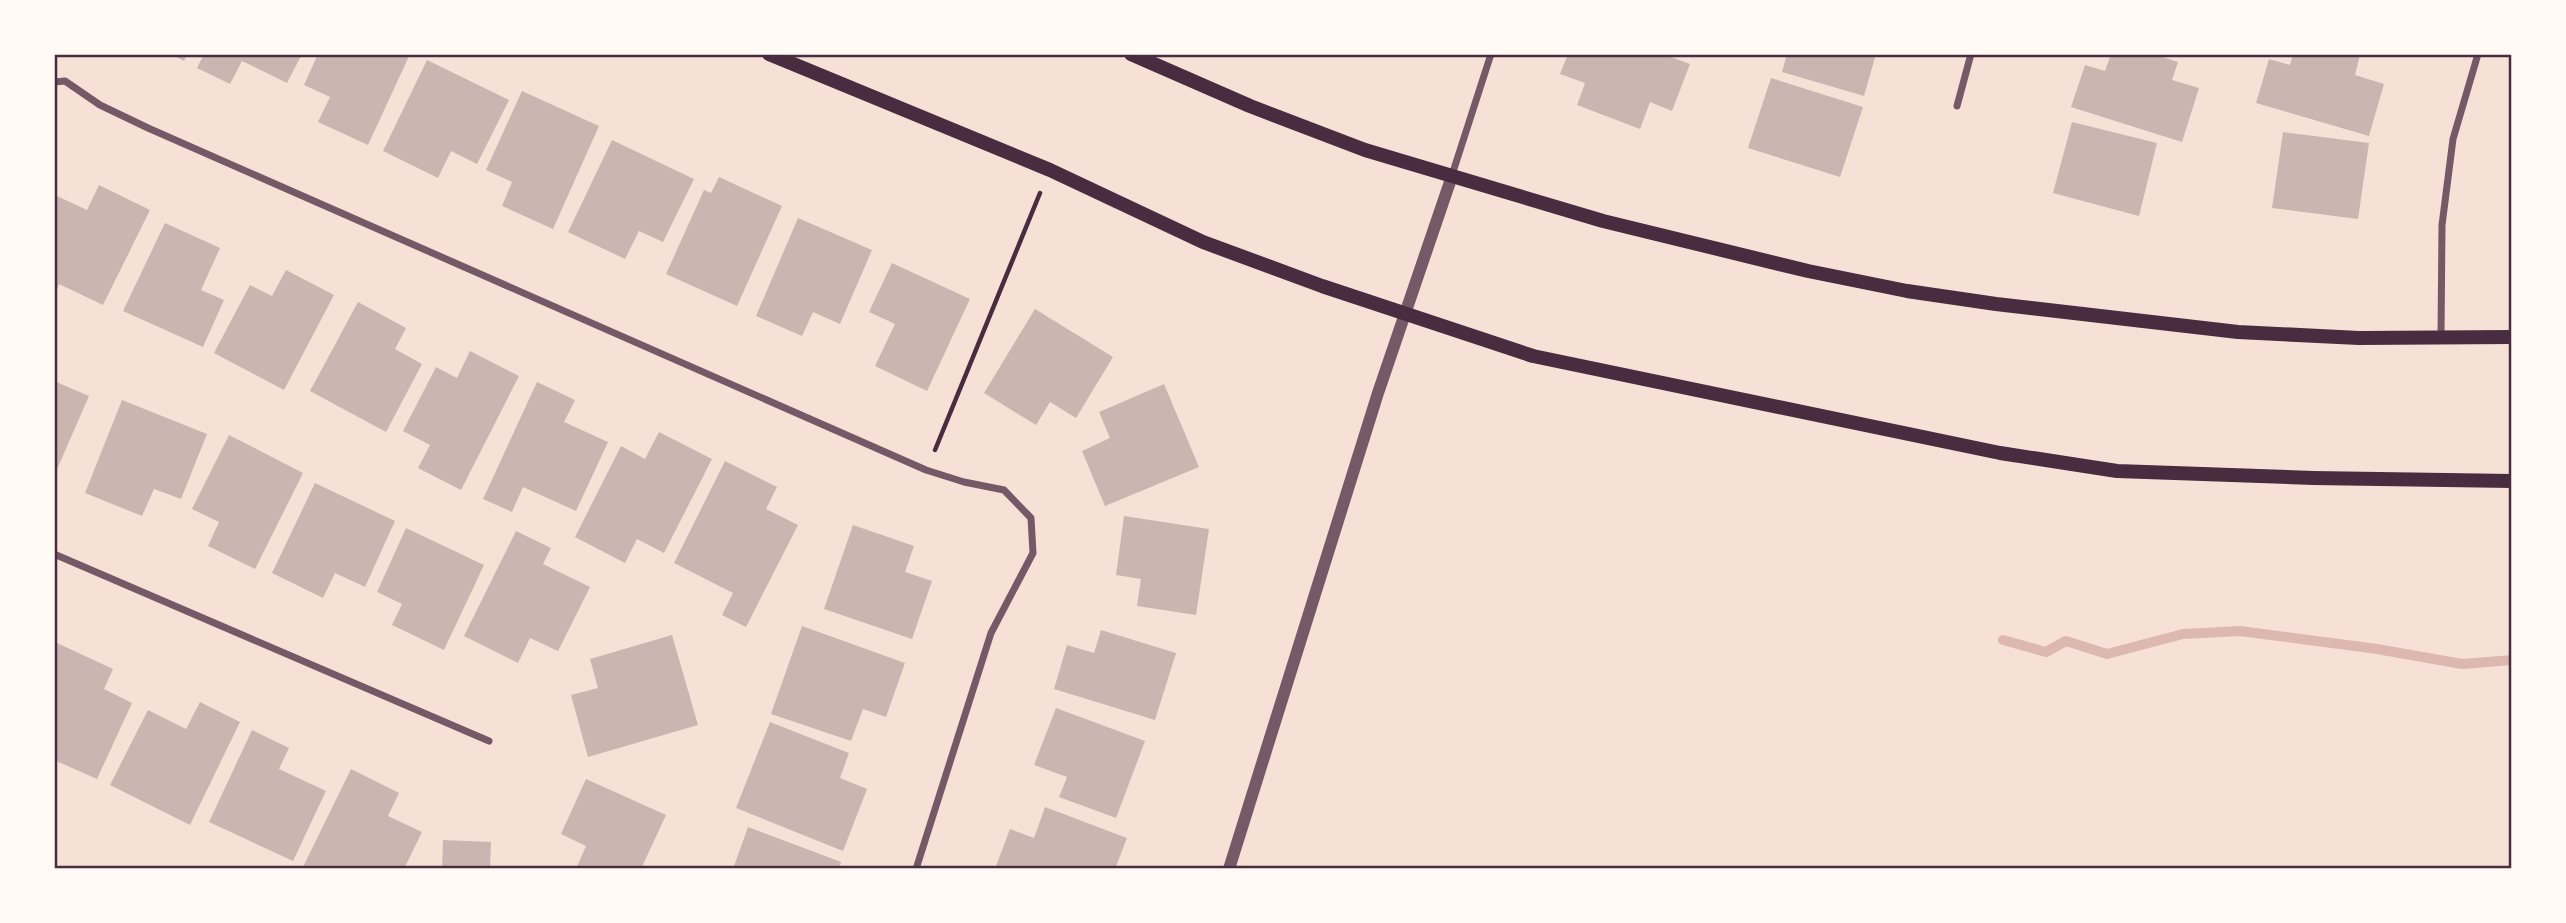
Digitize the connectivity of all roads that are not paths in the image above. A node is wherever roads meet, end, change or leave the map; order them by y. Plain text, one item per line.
1 (769, 54) edge
2 (1130, 54) edge
3 (1491, 54) edge
4 (1971, 54) edge
5 (2477, 54) edge
6 (54, 82) edge
7 (1957, 106) dead end
8 (1452, 176) junction
9 (1405, 313) junction
10 (2512, 337) edge
11 (2441, 338) junction
12 (2512, 481) edge
13 (54, 554) edge
14 (489, 741) dead end
15 (916, 869) edge
16 (1229, 869) edge

1 - 9 main road
2 - 8 main road
3 - 8 street
4 - 7 street
5 - 11 street
6 - 15 street
8 - 9 street
8 - 11 main road
9 - 12 main road
9 - 16 street
10 - 11 main road
13 - 14 street

